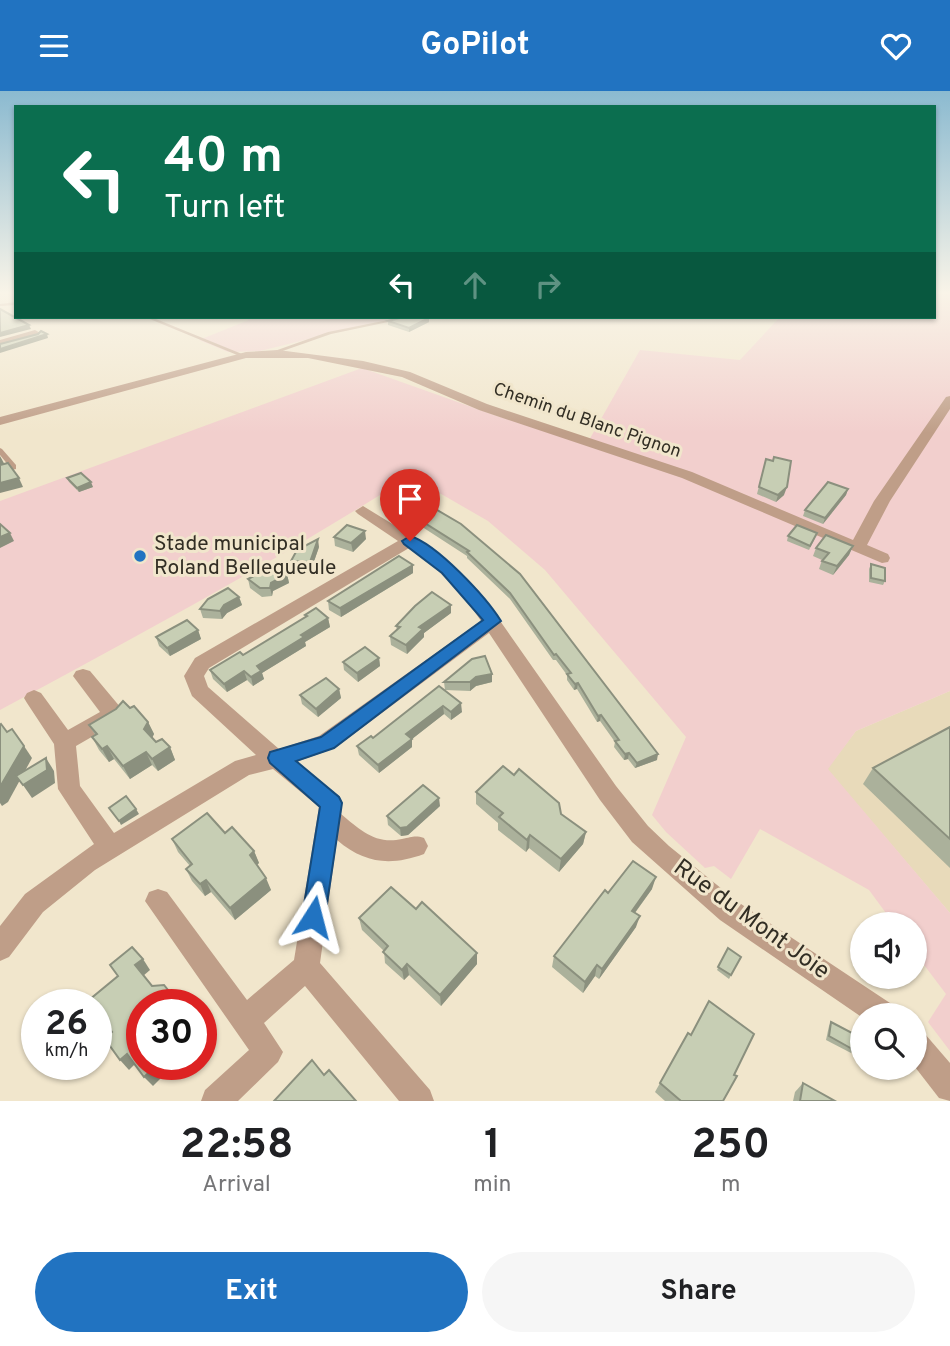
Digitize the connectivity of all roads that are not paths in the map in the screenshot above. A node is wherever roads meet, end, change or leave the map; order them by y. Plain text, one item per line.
1 (202, 339) edge
2 (315, 339) edge
3 (272, 353) junction
4 (244, 356) junction
5 (950, 400) edge
6 (0, 421) edge
7 (0, 450) edge
8 (0, 471) edge
9 (363, 511) dead end
10 (410, 541) junction
11 (857, 548) junction
12 (882, 558) dead end
13 (493, 621) junction
14 (83, 677) dead end
15 (34, 698) dead end
16 (65, 742) junction
17 (277, 758) junction
18 (329, 818) junction
19 (416, 846) dead end
20 (110, 848) junction
21 (158, 901) dead end
22 (0, 948) edge
23 (306, 967) junction
24 (865, 1003) edge
25 (245, 1021) junction
26 (927, 1059) edge
27 (950, 1087) edge
28 (216, 1101) edge
29 (419, 1101) edge

1 - 4 lane
2 - 3 lane
3 - 4 street, Chemin du Blanc Pignon
3 - 11 street, Chemin du Blanc Pignon
4 - 6 street, Chemin du Blanc Pignon
5 - 11 street
7 - 8 lane
9 - 10 street, Rue du Mont Joie
10 - 13 street, Rue du Mont Joie
10 - 17 street
11 - 12 street, Chemin du Blanc Pignon
13 - 17 street
13 - 24 street, Rue du Mont Joie
14 - 16 street
15 - 16 street
16 - 20 street
17 - 18 street
17 - 20 street
18 - 19 street
18 - 23 street
20 - 22 street
21 - 25 street
23 - 25 street
23 - 29 street
25 - 28 street
26 - 27 street

